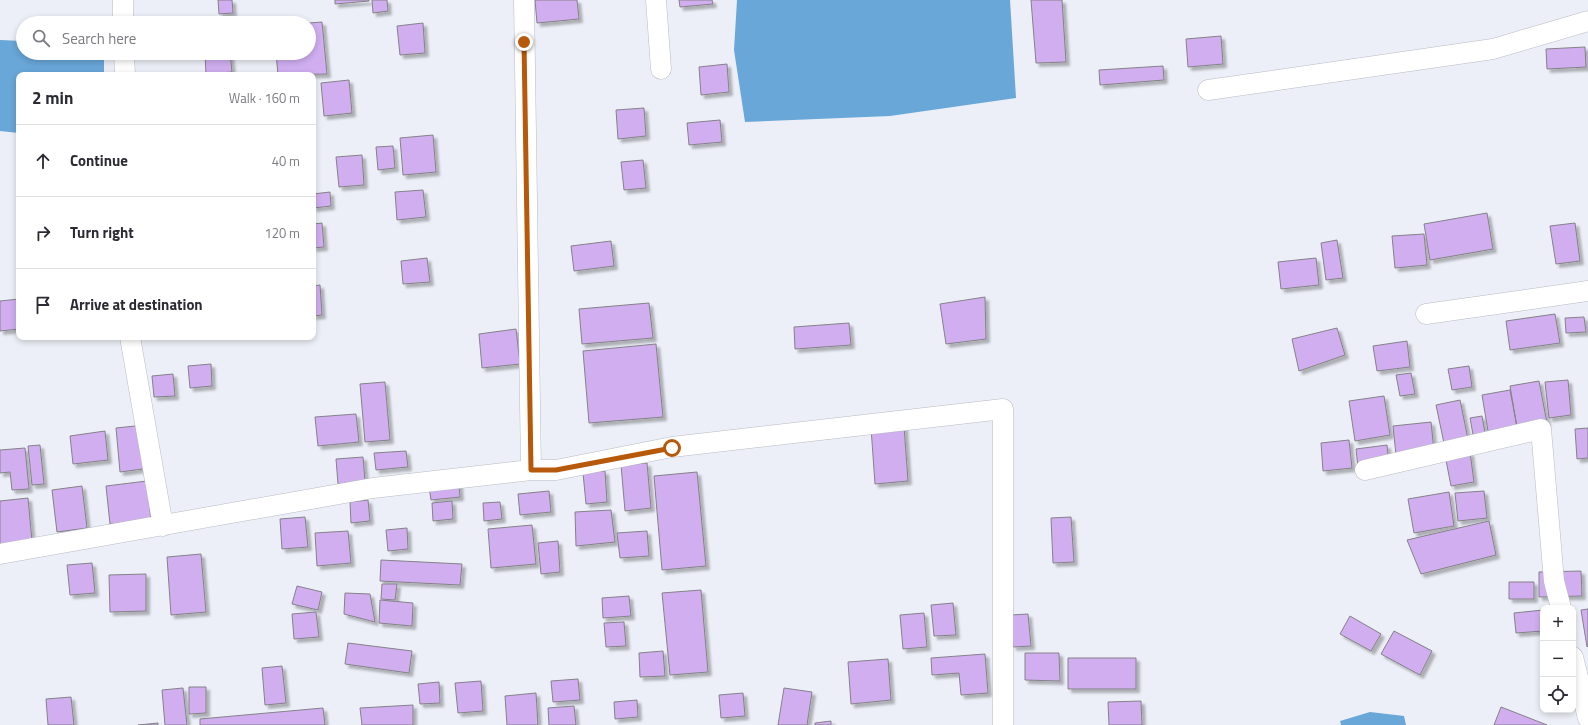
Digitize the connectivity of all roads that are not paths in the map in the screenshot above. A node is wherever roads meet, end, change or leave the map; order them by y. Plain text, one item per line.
1 (123, 0) edge
2 (524, 0) edge
3 (656, 0) edge
4 (123, 16) edge
5 (1588, 21) edge
6 (124, 60) edge
7 (661, 69) dead end
8 (124, 72) edge
9 (1208, 90) dead end
10 (1588, 291) edge
11 (1426, 314) dead end
12 (131, 340) edge
13 (531, 470) junction
14 (1366, 470) dead end
15 (163, 526) junction
16 (0, 554) edge
17 (1560, 605) edge
18 (1576, 669) edge
19 (1588, 718) edge
20 (1003, 725) edge

1 - 4 street
2 - 13 street
3 - 7 street
5 - 9 street
6 - 8 street
10 - 11 street
12 - 15 street
13 - 15 street
13 - 20 street
14 - 17 street
15 - 16 street
18 - 19 street

